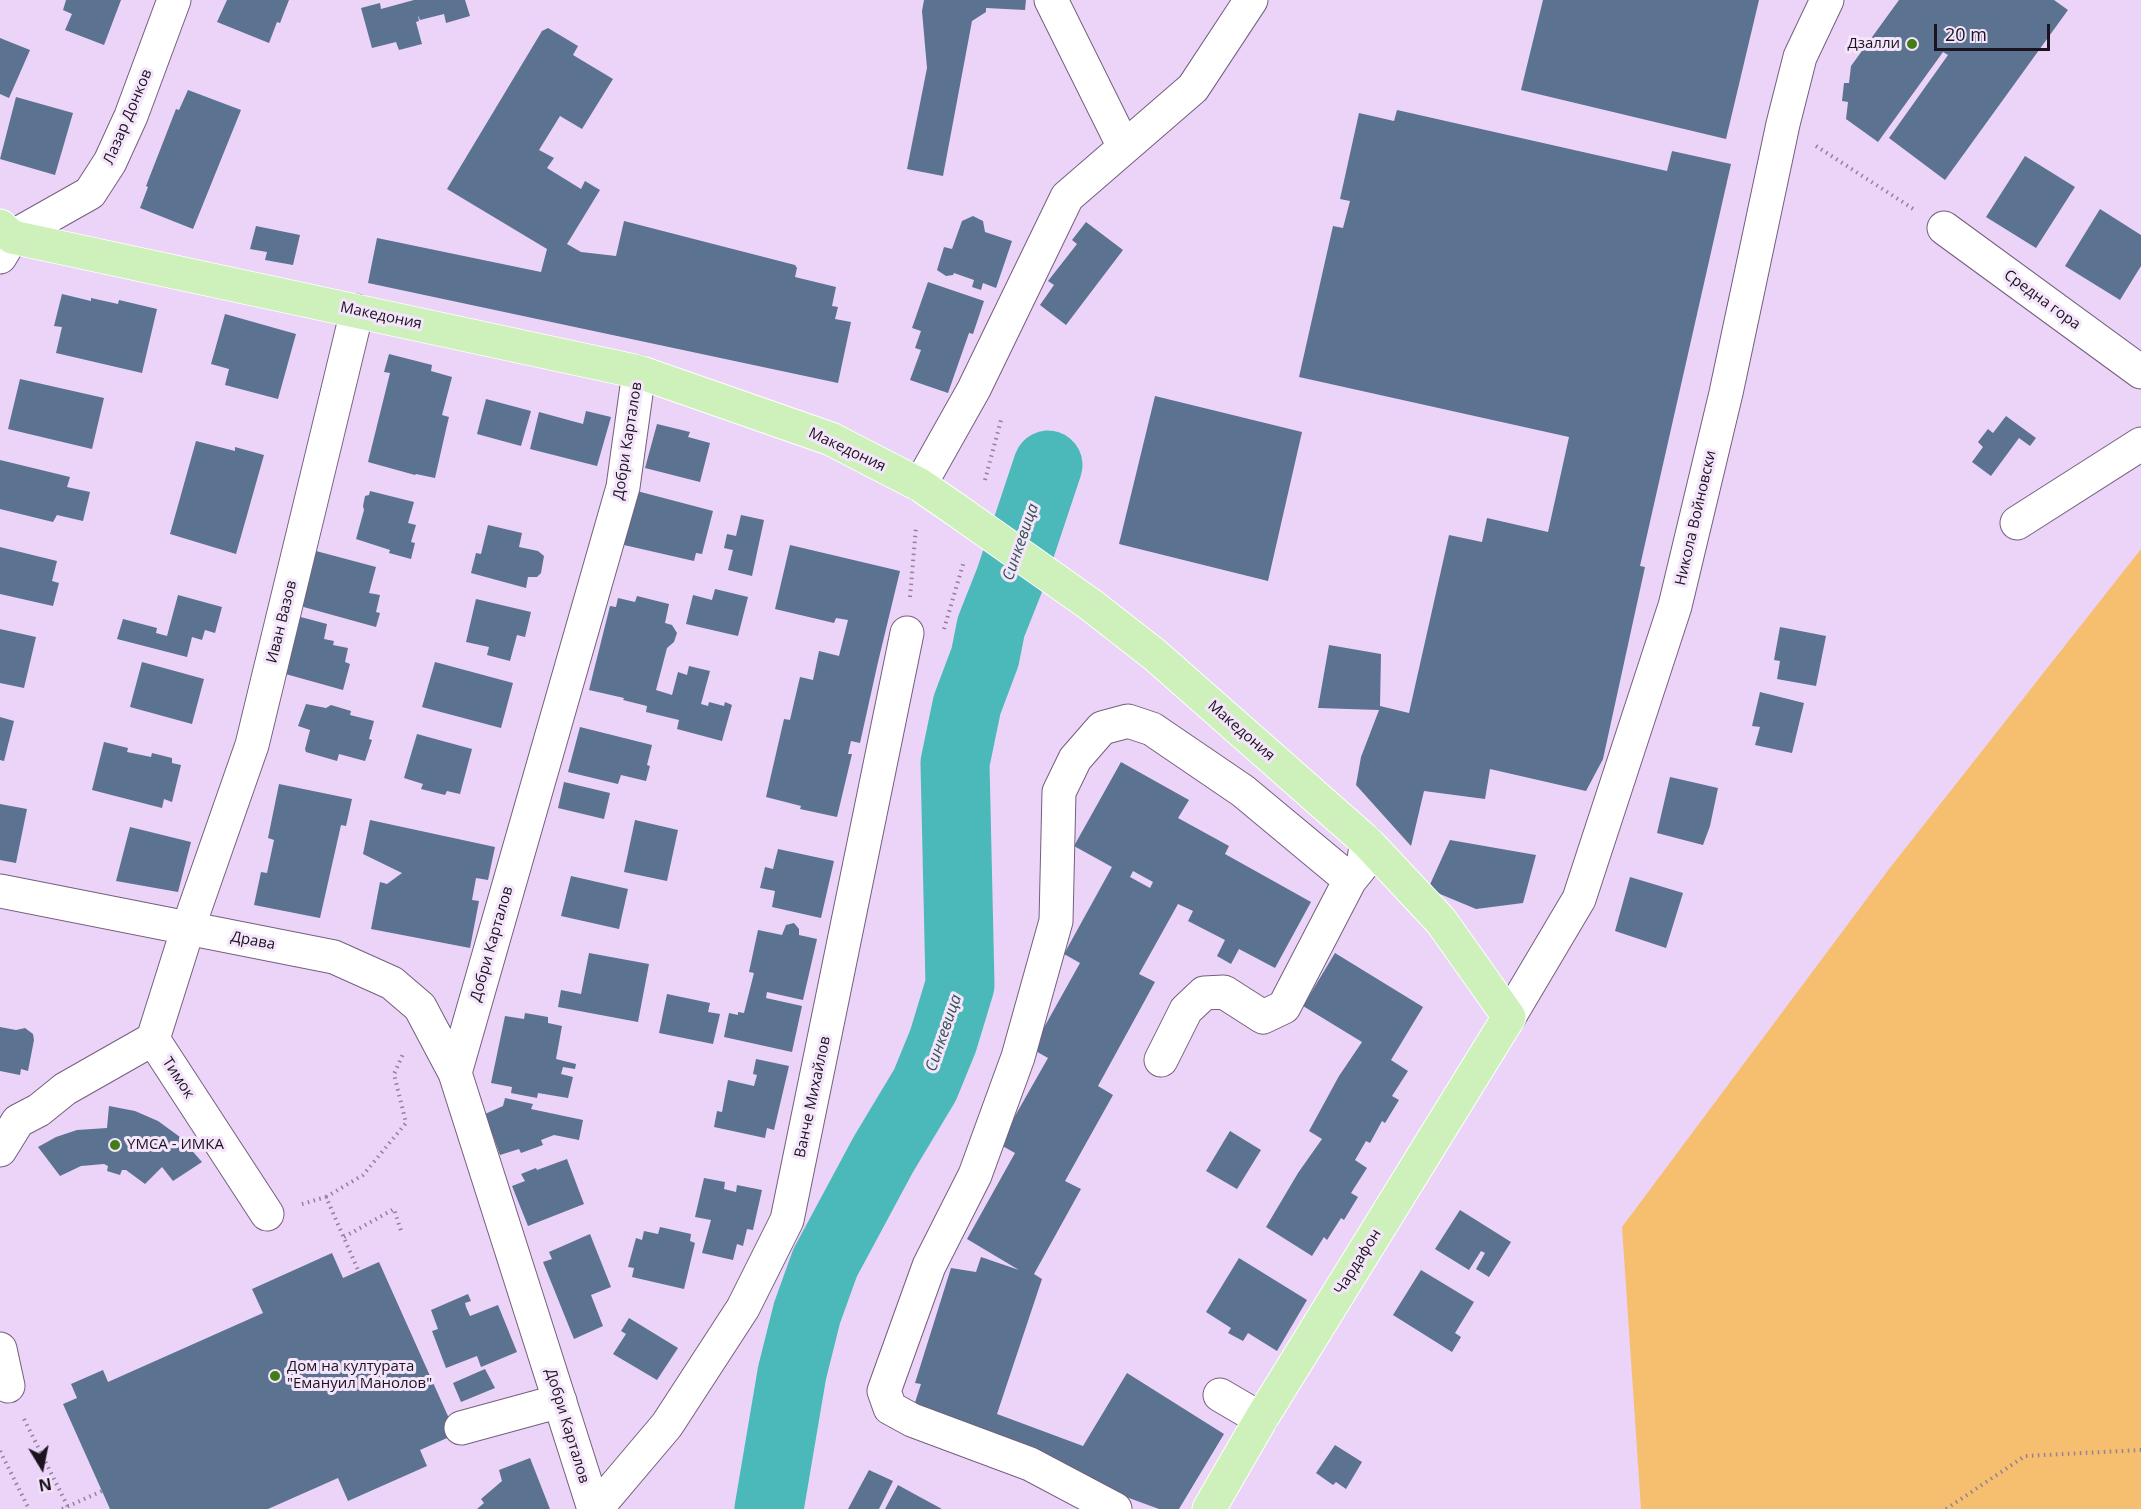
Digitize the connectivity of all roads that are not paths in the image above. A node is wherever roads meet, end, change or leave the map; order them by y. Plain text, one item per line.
1 (174, 0) edge
2 (1051, 0) edge
3 (1251, 0) edge
4 (1827, 0) edge
5 (1124, 147) junction
6 (1944, 228) road end
7 (4, 240) edge
8 (357, 311) junction
9 (639, 372) junction
10 (2141, 372) edge
11 (2141, 444) edge
12 (920, 485) junction
13 (2017, 523) dead end
14 (908, 633) road end
15 (1367, 842) junction
16 (1350, 880) junction
17 (0, 891) edge
18 (188, 928) junction
19 (1509, 1017) junction
20 (153, 1039) junction
21 (1161, 1059) dead end
22 (455, 1073) junction
23 (9, 1117) edge
24 (0, 1150) edge
25 (267, 1214) road end
26 (0, 1350) edge
27 (8, 1386) road end
28 (1220, 1395) dead end
29 (560, 1401) junction
30 (1262, 1419) junction
31 (461, 1428) dead end
32 (595, 1509) edge
33 (1115, 1509) edge
34 (1209, 1509) edge

1 - 7 street, Лазар Донков
2 - 5 street
3 - 5 street
4 - 19 street, Никола Войновски
5 - 12 street
6 - 10 street, Средна гора
7 - 8 main road, Македония
8 - 9 main road, Македония
8 - 18 street, Иван Вазов
9 - 12 main road, Македония
9 - 22 street, Добри Карталов
11 - 13 street
12 - 15 main road, Македония, bridge
14 - 32 street, Ванче Михайлов
15 - 16 street
15 - 19 main road, Македония
16 - 21 street
16 - 33 street
17 - 18 street, Драва
18 - 20 street
18 - 22 street, Драва
19 - 30 main road, Чардафон
20 - 23 street
20 - 25 street, Тимок
22 - 29 street, Добри Карталов
23 - 24 street
26 - 27 street
28 - 30 street
29 - 31 street
29 - 32 street, Добри Карталов
30 - 34 main road, Чардафон

